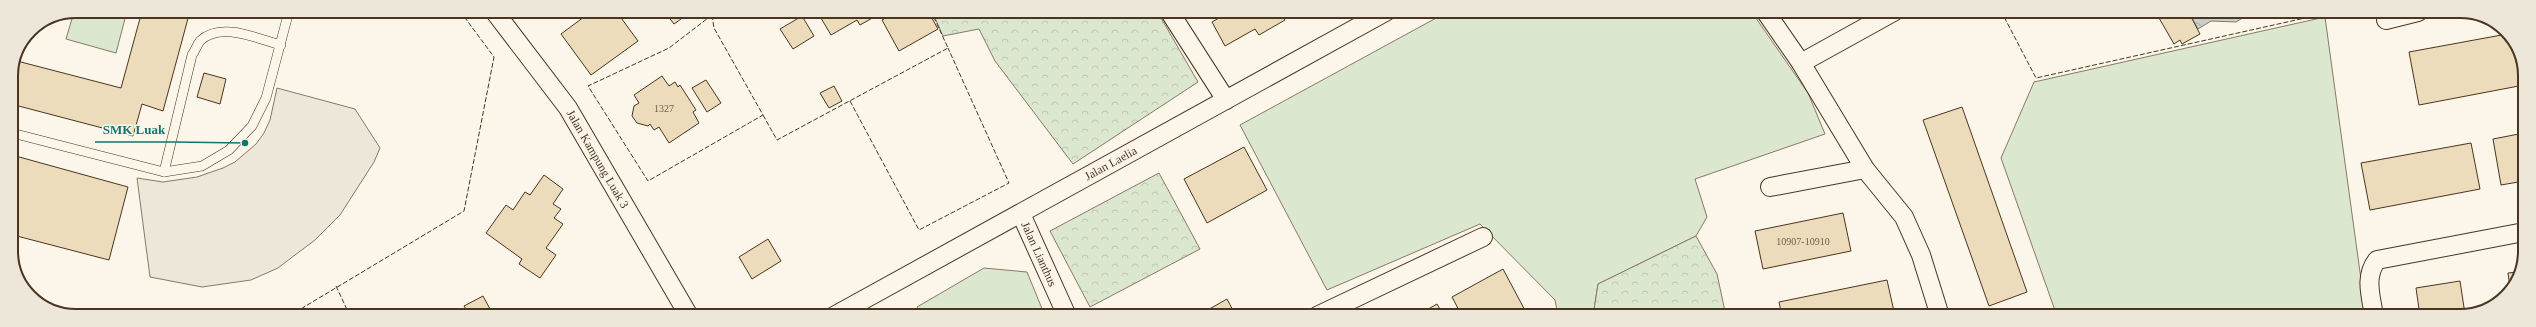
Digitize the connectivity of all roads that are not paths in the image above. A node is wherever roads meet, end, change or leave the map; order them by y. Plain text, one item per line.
1 (287, 18) edge
2 (499, 18) edge
3 (1173, 18) edge
4 (1374, 18) edge
5 (1770, 18) edge
6 (1882, 18) edge
7 (2394, 18) edge
8 (2386, 20) dead end
9 (281, 45) junction
10 (1801, 63) junction
11 (1226, 100) junction
12 (18, 135) edge
13 (1865, 169) junction
14 (164, 172) junction
15 (1770, 187) dead end
16 (1021, 214) junction
17 (2518, 233) edge
18 (1483, 237) dead end
19 (685, 309) edge
20 (847, 309) edge
21 (1064, 309) edge
22 (1332, 309) edge
23 (1938, 309) edge
24 (2373, 309) edge

1 - 9 lane
2 - 19 street, Jalan Kampung Luak 3
3 - 11 street
4 - 11 street, Jalan Laelia
5 - 10 street
6 - 10 street
7 - 8 street
9 - 14 lane
9 - 14 lane
10 - 13 street
11 - 16 street, Jalan Laelia
12 - 14 lane
13 - 15 street
13 - 23 street
16 - 20 street, Jalan Laelia
16 - 21 street, Jalan Lianthus
17 - 24 street
18 - 22 street

